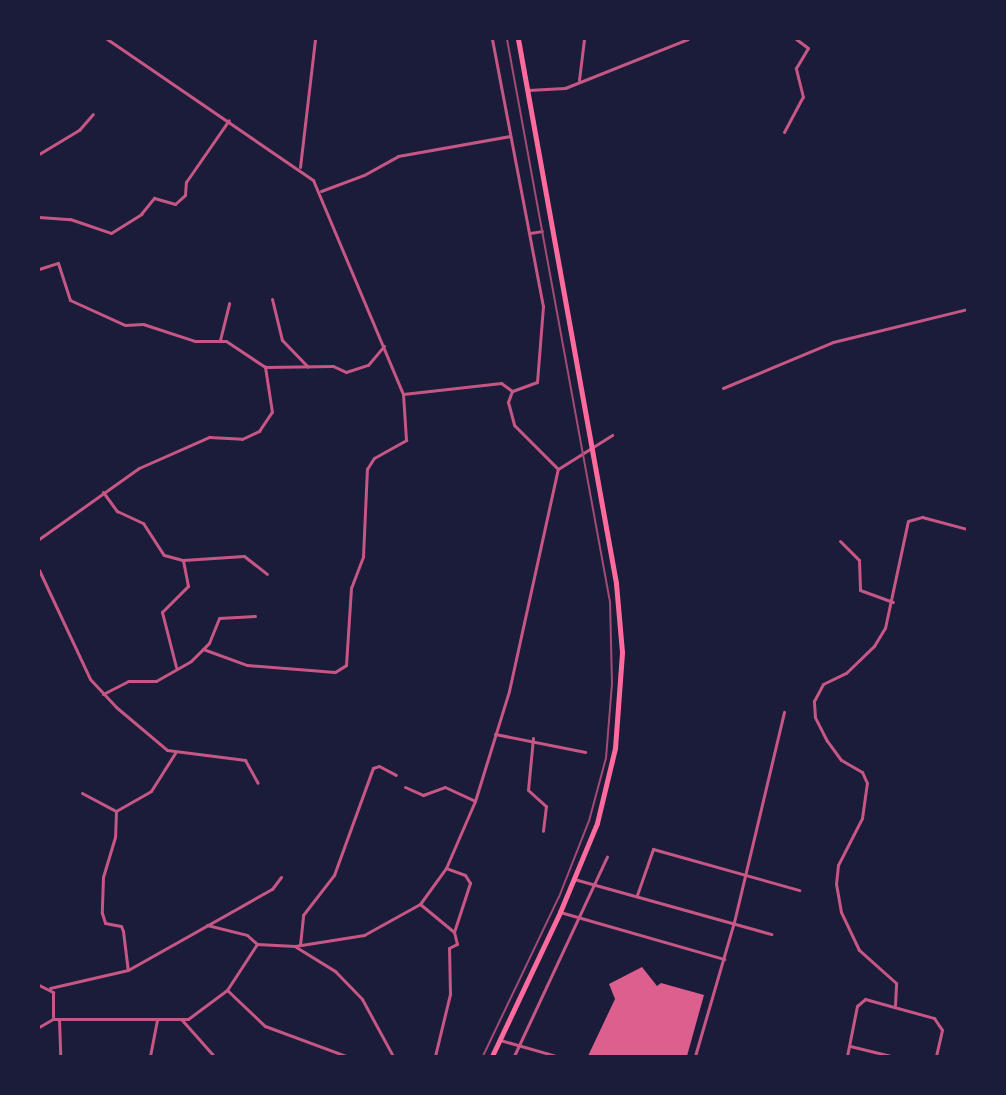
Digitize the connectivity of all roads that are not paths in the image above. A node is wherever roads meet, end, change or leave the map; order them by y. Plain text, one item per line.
1 (107, 39) edge
2 (315, 39) edge
3 (492, 39) edge
4 (518, 39) edge
5 (584, 39) edge
6 (688, 39) edge
7 (796, 39) edge
8 (579, 80) junction
9 (528, 90) junction
10 (94, 114) dead end
11 (229, 120) junction
12 (784, 132) dead end
13 (510, 136) junction
14 (39, 154) edge
15 (300, 167) junction
16 (320, 191) junction
17 (39, 216) edge
18 (542, 231) dead end
19 (530, 233) junction
20 (39, 269) edge
21 (272, 299) dead end
22 (229, 303) dead end
23 (967, 310) edge
24 (220, 340) junction
25 (384, 345) junction
26 (265, 367) junction
27 (309, 367) junction
28 (723, 388) dead end
29 (512, 391) junction
30 (403, 394) junction
31 (612, 435) dead end
32 (592, 446) junction
33 (558, 469) junction
34 (103, 492) junction
35 (967, 529) edge
36 (39, 539) edge
37 (840, 541) dead end
38 (183, 560) junction
39 (39, 570) edge
40 (267, 574) dead end
41 (893, 602) junction
42 (255, 616) dead end
43 (203, 649) junction
44 (176, 668) junction
45 (103, 694) junction
46 (784, 712) dead end
47 (495, 734) junction
48 (533, 738) junction
49 (585, 752) dead end
50 (175, 753) junction
51 (396, 775) dead end
52 (258, 782) dead end
53 (405, 788) dead end
54 (82, 793) dead end
55 (475, 800) junction
56 (116, 811) junction
57 (543, 831) dead end
58 (608, 857) dead end
59 (446, 868) junction
60 (281, 877) dead end
61 (745, 878) junction
62 (573, 879) junction
63 (596, 885) junction
64 (799, 890) dead end
65 (637, 895) junction
66 (420, 904) junction
67 (560, 912) junction
68 (580, 918) junction
69 (734, 922) junction
70 (206, 925) junction
71 (454, 932) junction
72 (771, 934) dead end
73 (256, 944) junction
74 (300, 945) junction
75 (296, 946) junction
76 (724, 959) junction
77 (128, 970) junction
78 (39, 985) edge
79 (50, 988) junction
80 (227, 990) junction
81 (895, 1005) junction
82 (53, 1019) junction
83 (59, 1019) junction
84 (157, 1020) junction
85 (182, 1020) junction
86 (39, 1027) edge
87 (499, 1040) junction
88 (520, 1046) junction
89 (850, 1046) junction
90 (60, 1056) edge
91 (150, 1056) edge
92 (214, 1056) edge
93 (346, 1056) edge
94 (393, 1056) edge
95 (435, 1056) edge
96 (492, 1056) edge
97 (514, 1056) edge
98 (556, 1056) edge
99 (695, 1056) edge
100 (847, 1056) edge
101 (891, 1056) edge
102 (936, 1056) edge

1 - 11 street
2 - 15 street
3 - 13 street
4 - 9 main road
5 - 8 street
6 - 8 street
7 - 12 street
8 - 9 street
9 - 32 main road
10 - 14 street
11 - 15 street
11 - 17 street
13 - 16 street
13 - 19 street
15 - 16 street
16 - 25 street
18 - 19 street
19 - 29 street
20 - 24 street
21 - 27 street
22 - 24 street
23 - 28 street
24 - 26 street
25 - 27 street
25 - 30 street
26 - 27 street
26 - 34 street
29 - 30 street
29 - 33 street
30 - 43 street
31 - 32 street
32 - 33 street
32 - 62 main road
33 - 47 street
34 - 36 street
34 - 38 street
35 - 41 street
37 - 41 street
38 - 40 street
38 - 44 street
39 - 45 street
41 - 81 street
42 - 43 street
43 - 44 street
44 - 45 street
45 - 50 street
46 - 61 street
47 - 48 street
47 - 55 street
48 - 49 street
48 - 57 street
50 - 52 street
50 - 56 street
51 - 74 street
53 - 55 street
54 - 56 street
55 - 59 street
56 - 77 street
58 - 63 street
59 - 66 street
59 - 71 street
60 - 70 street
61 - 64 street
61 - 65 street
61 - 69 street
62 - 63 street
62 - 67 main road
63 - 65 street
63 - 68 street
65 - 69 street
66 - 71 street
66 - 74 street
67 - 68 street
67 - 87 main road
68 - 76 street
68 - 88 street
69 - 72 street
69 - 76 street
70 - 73 street
70 - 77 street
71 - 95 street
73 - 75 street
73 - 80 street
74 - 75 street
75 - 94 street
76 - 99 street
77 - 79 street
78 - 79 street
79 - 82 street
80 - 85 street
80 - 93 street
81 - 89 street
81 - 102 street
82 - 83 street
82 - 86 street
83 - 84 street
83 - 90 street
84 - 85 street
84 - 91 street
85 - 92 street
87 - 88 street
87 - 96 main road
88 - 97 street
88 - 98 street
89 - 100 street
89 - 101 street

